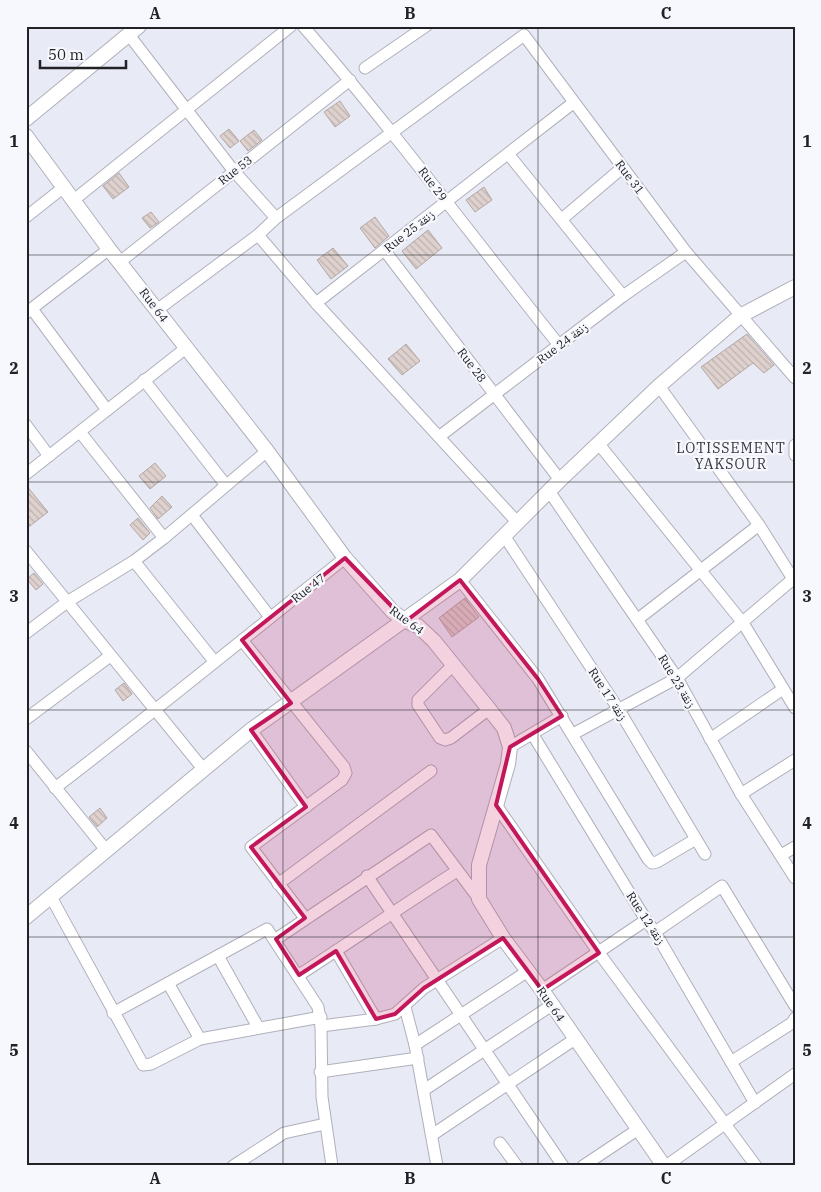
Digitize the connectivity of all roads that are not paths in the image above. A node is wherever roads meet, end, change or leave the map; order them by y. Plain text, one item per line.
1 (291, 26) edge
2 (303, 26) edge
3 (418, 28) edge
4 (134, 31) edge
5 (365, 68) dead end
6 (350, 80) junction
7 (573, 103) junction
8 (187, 110) junction
9 (26, 119) edge
10 (392, 131) junction
11 (26, 136) edge
12 (509, 155) junction
13 (622, 168) junction
14 (233, 170) junction
15 (64, 186) junction
16 (75, 199) junction
17 (446, 202) junction
18 (26, 217) edge
19 (276, 218) junction
20 (562, 219) junction
21 (258, 235) junction
22 (110, 249) junction
23 (385, 251) junction
24 (686, 252) junction
25 (121, 261) junction
26 (795, 287) edge
27 (623, 296) junction
28 (316, 303) junction
29 (157, 310) junction
30 (29, 311) edge
31 (740, 316) junction
32 (559, 346) junction
33 (186, 348) junction
34 (795, 378) edge
35 (144, 380) junction
36 (659, 386) junction
37 (495, 395) junction
38 (107, 410) junction
39 (26, 425) edge
40 (80, 432) junction
41 (440, 436) junction
42 (598, 443) junction
43 (795, 445) edge
44 (267, 450) junction
45 (795, 455) edge
46 (50, 456) junction
47 (26, 474) edge
48 (560, 480) junction
49 (225, 484) junction
50 (549, 491) junction
51 (192, 516) junction
52 (518, 523) junction
53 (759, 525) junction
54 (505, 537) junction
55 (164, 538) junction
56 (26, 551) edge
57 (345, 558) junction
58 (134, 561) junction
59 (702, 571) junction
60 (460, 580) junction
61 (794, 580) edge
62 (67, 602) junction
63 (270, 617) junction
64 (638, 619) junction
65 (406, 621) junction
66 (743, 623) junction
67 (26, 633) edge
68 (242, 640) junction
69 (110, 656) junction
70 (214, 661) junction
71 (452, 666) junction
72 (677, 678) junction
73 (783, 688) junction
74 (291, 703) junction
75 (795, 708) edge
76 (489, 709) junction
77 (619, 710) junction
78 (156, 711) junction
79 (562, 716) junction
80 (26, 719) edge
81 (251, 730) junction
82 (573, 734) junction
83 (533, 735) junction
84 (710, 739) junction
85 (510, 747) junction
86 (26, 751) edge
87 (795, 760) edge
88 (204, 770) junction
89 (431, 771) dead end
90 (55, 788) junction
91 (741, 794) junction
92 (496, 806) junction
93 (306, 807) junction
94 (696, 838) junction
95 (795, 847) edge
96 (106, 850) junction
97 (705, 854) dead end
98 (781, 855) junction
99 (457, 871) junction
100 (367, 876) junction
101 (795, 878) edge
102 (278, 884) junction
103 (51, 897) junction
104 (479, 899) junction
105 (392, 912) junction
106 (26, 917) edge
107 (305, 918) junction
108 (646, 920) junction
109 (656, 932) junction
110 (503, 938) junction
111 (276, 939) junction
112 (336, 951) junction
113 (598, 953) junction
114 (218, 956) junction
115 (528, 970) junction
116 (299, 975) junction
117 (438, 979) junction
118 (168, 983) junction
119 (542, 990) junction
120 (552, 1005) junction
121 (795, 1006) edge
122 (405, 1007) junction
123 (113, 1013) junction
124 (460, 1014) junction
125 (795, 1018) edge
126 (376, 1019) junction
127 (321, 1022) junction
128 (258, 1027) junction
129 (200, 1039) junction
130 (576, 1039) junction
131 (415, 1045) junction
132 (484, 1050) junction
133 (418, 1058) junction
134 (731, 1062) junction
135 (320, 1072) junction
136 (793, 1080) edge
137 (508, 1085) junction
138 (424, 1090) junction
139 (755, 1103) junction
140 (325, 1124) junction
141 (725, 1124) junction
142 (637, 1130) junction
143 (432, 1135) junction
144 (500, 1143) dead end
145 (512, 1164) edge
146 (237, 1165) edge
147 (332, 1166) edge
148 (437, 1166) edge
149 (563, 1166) edge
150 (583, 1166) edge
151 (665, 1166) edge
152 (756, 1166) edge

1 - 8 street
2 - 6 street, Rue 29
3 - 5 street
4 - 8 street
4 - 9 street
6 - 10 street, Rue 29
6 - 14 street, Rue 53
7 - 10 street, Rue 31
7 - 12 street, Rue 25 زنقة
7 - 13 street, Rue 31
8 - 14 street
8 - 16 street
10 - 17 street, Rue 29
10 - 19 street
11 - 15 street, Rue 64
12 - 17 street, Rue 25 زنقة
12 - 20 street
13 - 20 street
13 - 24 street, Rue 31
14 - 19 street
14 - 25 street, Rue 53
15 - 16 street, Rue 64
15 - 18 street
16 - 22 street, Rue 64
17 - 23 street, Rue 25 زنقة
17 - 32 street, Rue 29
19 - 21 street
20 - 27 street
21 - 28 street
21 - 29 street
22 - 25 street, Rue 64
22 - 30 street
23 - 28 street, Rue 25 زنقة
23 - 37 street, Rue 28
24 - 27 street, Rue 24 زنقة
24 - 31 street, Rue 31
25 - 29 street, Rue 64
26 - 31 street
27 - 32 street, Rue 24 زنقة
28 - 41 street
29 - 33 street, Rue 64
30 - 38 street
31 - 34 street, Rue 31
31 - 36 street
32 - 37 street, Rue 24 زنقة
33 - 35 street
33 - 44 street, Rue 64
35 - 38 street
35 - 49 street
36 - 42 street
36 - 53 street
37 - 41 street, Rue 24 زنقة
37 - 48 street, Rue 28
38 - 40 street
39 - 46 street
40 - 46 street
40 - 55 street
41 - 52 street
42 - 48 street
42 - 59 street
43 - 45 street
44 - 49 street
44 - 57 street, Rue 64
46 - 47 street
48 - 50 street
49 - 51 street
50 - 52 street
50 - 64 street, Rue 23 زنقة
51 - 55 street
51 - 63 street
52 - 54 street
53 - 59 street
53 - 61 street
54 - 60 street
54 - 77 street, Rue 17 زنقة
55 - 58 street
56 - 62 street
57 - 63 street, Rue 47
57 - 65 street, Rue 64
58 - 62 street
58 - 70 street
59 - 64 street
59 - 66 street
60 - 65 street
60 - 79 street
61 - 66 street
62 - 67 street
62 - 69 street
63 - 68 street, Rue 47
64 - 72 street, Rue 23 زنقة
65 - 71 street, Rue 64
65 - 74 street
66 - 72 street
66 - 73 street
68 - 70 street, Rue 47
68 - 74 street
69 - 78 street
69 - 80 street
70 - 78 street, Rue 47
71 - 76 street, Rue 64
71 - 76 street
72 - 77 street
72 - 84 street, Rue 23 زنقة
73 - 75 street
73 - 84 street
74 - 81 street
74 - 93 street
76 - 85 street, Rue 64
77 - 82 street
77 - 94 street, Rue 17 زنقة
78 - 88 street
78 - 90 street, Rue 47
79 - 82 street
79 - 83 street
81 - 88 street
81 - 93 street
82 - 94 street
83 - 85 street
83 - 108 street, Rue 12 زنقة
84 - 91 street, Rue 23 زنقة
85 - 92 street, Rue 64
86 - 90 street
87 - 91 street
88 - 96 street
89 - 102 street
90 - 96 street
91 - 98 street, Rue 23 زنقة
92 - 104 street, Rue 64
92 - 113 street
93 - 102 street
94 - 97 street, Rue 17 زنقة
95 - 98 street
96 - 103 street
98 - 101 street, Rue 23 زنقة
99 - 100 street
99 - 104 street
99 - 105 street
100 - 105 street
100 - 107 street
102 - 107 street
103 - 106 street
103 - 123 street
104 - 110 street, Rue 64
105 - 112 street
105 - 117 street
107 - 111 street
108 - 109 street, Rue 12 زنقة
108 - 113 street
109 - 121 street
109 - 134 street, Rue 12 زنقة
110 - 115 street, Rue 64
110 - 117 street
111 - 114 street
111 - 116 street
112 - 116 street
112 - 126 street
113 - 119 street
113 - 141 street
114 - 118 street
114 - 128 street
115 - 119 street, Rue 64
115 - 124 street
116 - 127 street
117 - 122 street
117 - 124 street
118 - 123 street
118 - 129 street
119 - 120 street, Rue 64
120 - 130 street, Rue 64
120 - 132 street
122 - 126 street
122 - 131 street
123 - 129 street
124 - 131 street
124 - 132 street
125 - 134 street
126 - 127 street
127 - 128 street
127 - 135 street
128 - 129 street
130 - 137 street
130 - 142 street, Rue 64
131 - 133 street
132 - 137 street
132 - 138 street
133 - 135 street
133 - 138 street
134 - 139 street, Rue 12 زنقة
135 - 140 street
136 - 139 street
137 - 143 street
137 - 149 street
138 - 143 street
139 - 141 street
140 - 146 street
140 - 147 street
141 - 151 street
141 - 152 street
142 - 150 street
142 - 151 street, Rue 64
143 - 148 street
144 - 145 street

